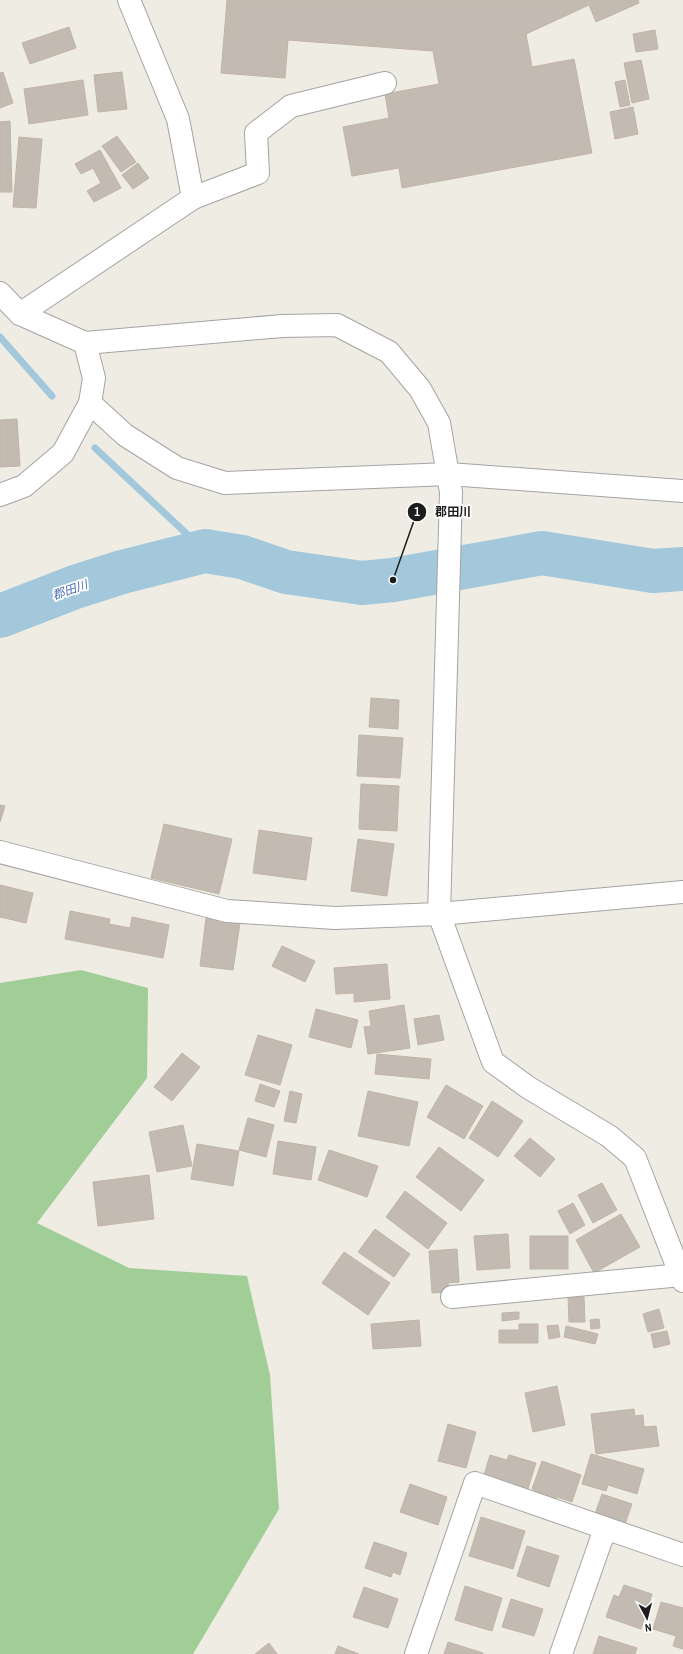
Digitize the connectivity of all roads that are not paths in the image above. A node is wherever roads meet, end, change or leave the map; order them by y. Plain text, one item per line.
1 (129, 0) edge
2 (385, 83) dead end
3 (193, 198) junction
4 (0, 293) edge
5 (20, 314) junction
6 (85, 343) junction
7 (90, 403) junction
8 (450, 483) junction
9 (683, 491) edge
10 (0, 495) edge
11 (0, 852) edge
12 (683, 892) edge
13 (439, 914) junction
14 (682, 1278) edge
15 (452, 1297) dead end
16 (606, 1529) junction
17 (683, 1555) edge
18 (416, 1654) edge
19 (561, 1654) edge

1 - 3 street
2 - 3 street
3 - 5 street
4 - 5 street
5 - 6 street
6 - 7 street
6 - 8 street
7 - 8 street
7 - 10 street
8 - 9 street
8 - 13 street
11 - 13 street
12 - 13 street
13 - 14 street
14 - 15 street
16 - 17 street
16 - 18 street
16 - 19 street

